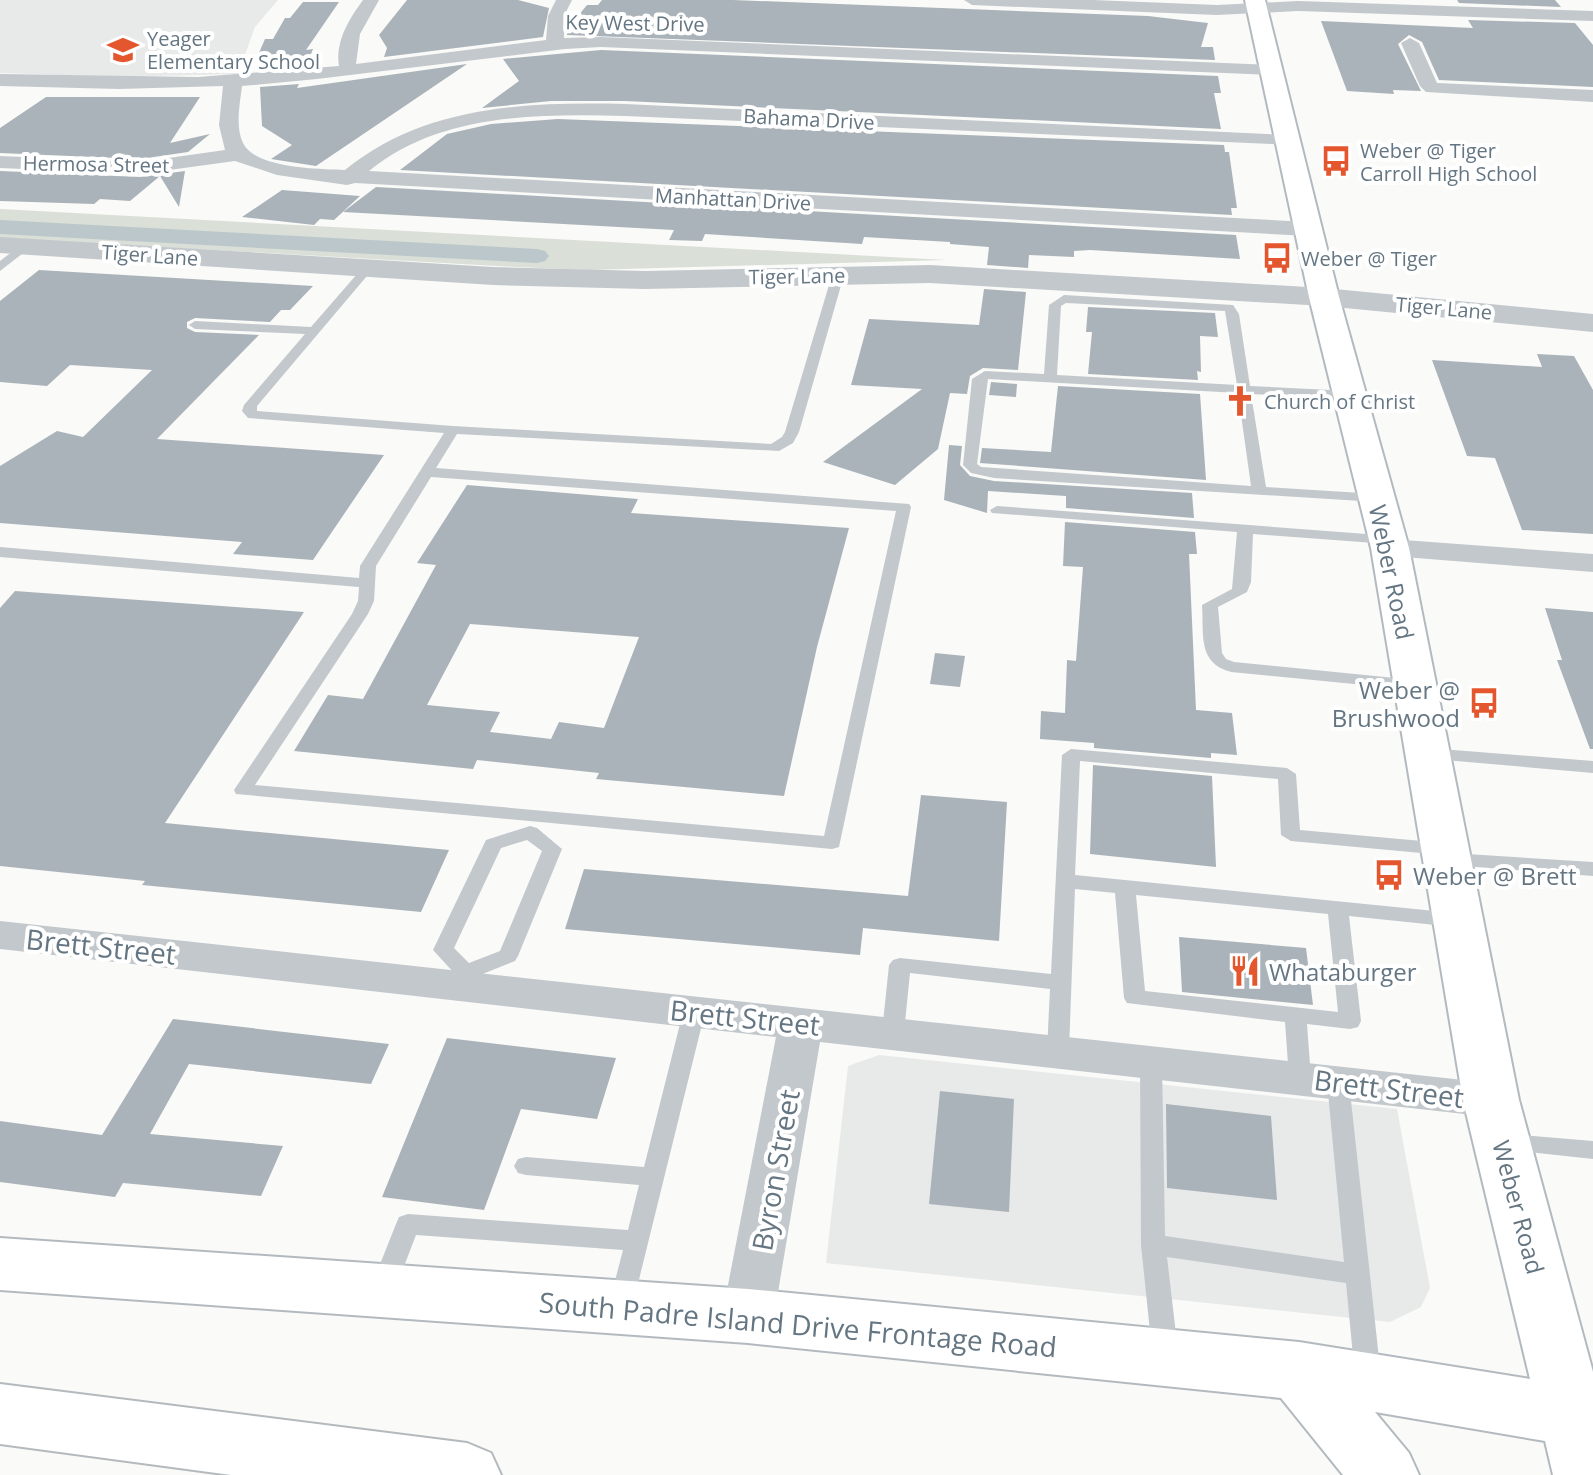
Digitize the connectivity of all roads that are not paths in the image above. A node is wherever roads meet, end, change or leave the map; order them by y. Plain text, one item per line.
1 (371, 0) edge
2 (564, 0) edge
3 (972, 0) edge
4 (1256, 4) edge
5 (1328, 7) junction
6 (1593, 16) edge
7 (1593, 25) edge
8 (555, 43) junction
9 (1410, 43) dead end
10 (349, 70) junction
11 (1272, 70) junction
12 (0, 80) edge
13 (233, 81) junction
14 (1593, 96) edge
15 (1288, 141) junction
16 (239, 154) junction
17 (0, 162) edge
18 (347, 179) junction
19 (1308, 229) junction
20 (12, 246) edge
21 (0, 267) edge
22 (368, 268) junction
23 (838, 275) junction
24 (1324, 297) junction
25 (1593, 323) edge
26 (195, 325) dead end
27 (315, 331) junction
28 (1050, 377) junction
29 (1243, 389) junction
30 (1350, 395) junction
31 (453, 430) junction
32 (427, 472) junction
33 (1259, 491) junction
34 (1377, 498) junction
35 (997, 510) dead end
36 (1245, 531) junction
37 (1389, 544) junction
38 (0, 552) edge
39 (1593, 563) edge
40 (366, 583) junction
41 (1415, 685) junction
42 (1428, 754) junction
43 (1592, 769) edge
44 (533, 824) junction
45 (1446, 854) junction
46 (1593, 869) edge
47 (1065, 881) junction
48 (1125, 887) junction
49 (1338, 908) junction
50 (1458, 920) junction
51 (0, 935) edge
52 (464, 979) junction
53 (1061, 983) junction
54 (694, 1012) junction
55 (1295, 1013) junction
56 (801, 1023) junction
57 (893, 1032) junction
58 (1058, 1050) junction
59 (1151, 1062) junction
60 (1319, 1080) junction
61 (1496, 1121) junction
62 (1593, 1150) edge
63 (526, 1166) dead end
64 (652, 1177) junction
65 (637, 1241) junction
66 (1153, 1245) junction
67 (0, 1264) edge
68 (1356, 1274) junction
69 (382, 1291) junction
70 (621, 1307) junction
71 (748, 1316) junction
72 (1166, 1356) junction
73 (1299, 1371) junction
74 (1369, 1382) junction
75 (0, 1414) edge
76 (1584, 1437) edge
77 (467, 1475) edge
78 (1385, 1475) edge

1 - 10 street
2 - 8 street
3 - 4 street
4 - 5 street
4 - 11 main road, Weber Road
5 - 6 street
5 - 7 street
8 - 10 street, Key West Drive
8 - 11 street, Key West Drive
9 - 14 street
10 - 13 street, Key West Drive
11 - 15 main road, Weber Road
12 - 13 street, Key West Drive
13 - 16 street
15 - 18 street, Bahama Drive
15 - 19 main road, Weber Road
16 - 17 street, Hermosa Street
16 - 18 street, Manhattan Drive
18 - 19 street, Manhattan Drive
19 - 24 main road, Weber Road
20 - 21 lane
20 - 22 street, Tiger Lane
22 - 23 street, Tiger Lane
22 - 27 lane
23 - 24 street, Tiger Lane
23 - 31 lane
24 - 25 street, Tiger Lane
24 - 30 main road, Weber Road
26 - 27 lane
27 - 31 lane
28 - 29 lane
28 - 29 lane
28 - 33 lane
29 - 30 lane
29 - 33 lane
30 - 34 main road, Weber Road
31 - 32 lane
32 - 40 lane
32 - 44 lane
33 - 34 lane
34 - 37 main road, Weber Road
35 - 36 lane
36 - 37 lane
36 - 41 lane
37 - 39 street
37 - 41 main road, Weber Road
38 - 40 lane
40 - 44 lane
41 - 42 main road, Weber Road
42 - 43 lane
42 - 45 main road, Weber Road
44 - 52 lane
44 - 52 lane
45 - 46 lane
45 - 47 lane
45 - 50 main road, Weber Road
47 - 48 lane
47 - 53 lane
48 - 49 lane
48 - 55 lane
49 - 50 lane
49 - 55 lane
50 - 61 main road, Weber Road
51 - 52 street, Brett Street
52 - 54 street, Brett Street
53 - 57 lane
53 - 58 lane
54 - 56 street, Brett Street
54 - 64 lane
55 - 60 lane
56 - 57 street, Brett Street
56 - 71 street, Byron Street
57 - 58 street, Brett Street
58 - 59 street, Brett Street
59 - 60 street, Brett Street
59 - 66 lane
60 - 61 street, Brett Street
60 - 68 lane
61 - 62 lane
61 - 76 main road, Weber Road
63 - 64 lane
64 - 65 lane
65 - 69 lane
65 - 70 lane
66 - 68 lane
66 - 72 lane
67 - 69 main road, South Padre Island Drive Frontage Road
68 - 74 lane
69 - 70 main road, South Padre Island Drive Frontage Road
70 - 71 main road, South Padre Island Drive Frontage Road
71 - 72 main road, South Padre Island Drive Frontage Road
72 - 73 main road, South Padre Island Drive Frontage Road
73 - 74 main road, South Padre Island Drive Frontage Road
73 - 78 main road
74 - 76 main road, South Padre Island Drive Frontage Road
75 - 77 main road

